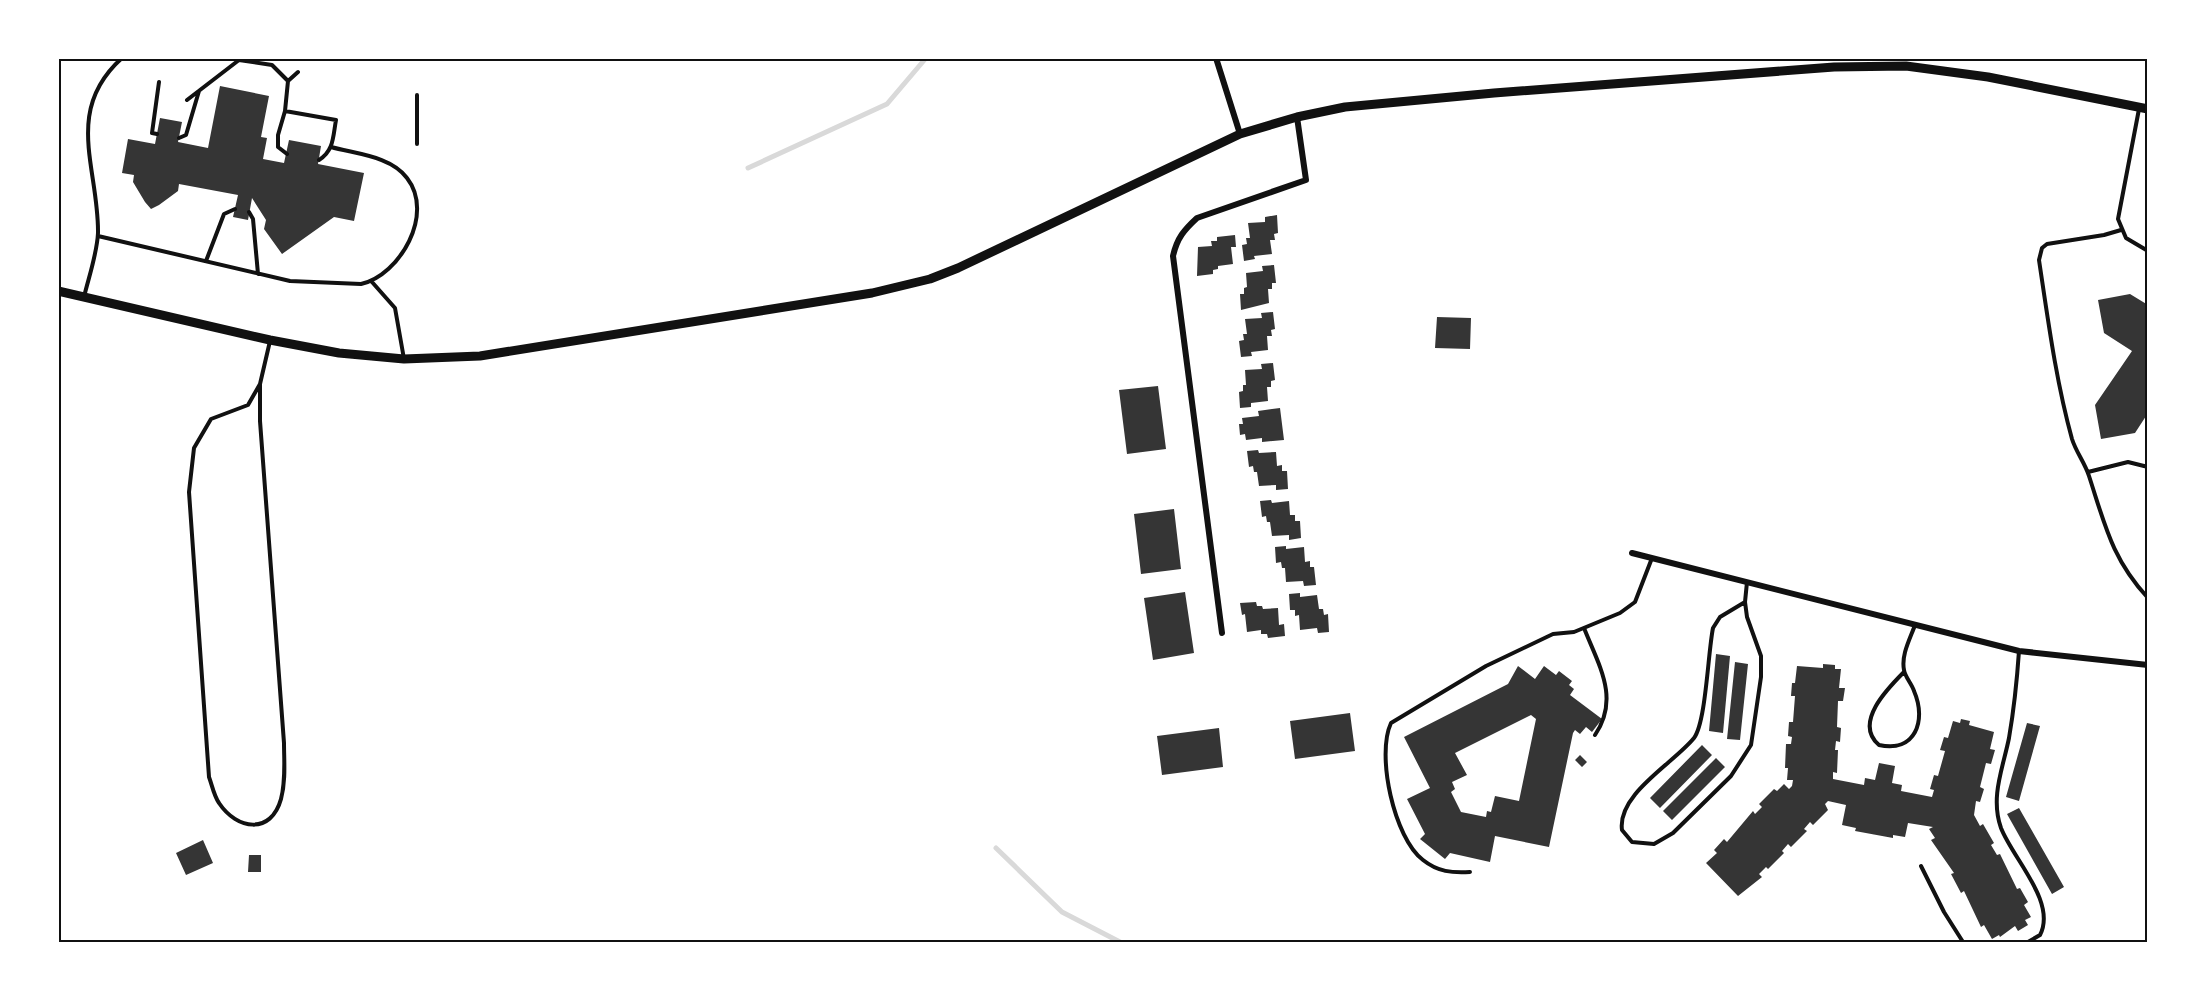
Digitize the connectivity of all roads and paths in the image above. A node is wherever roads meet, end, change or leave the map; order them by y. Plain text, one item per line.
1 (122, 58) edge
2 (1216, 58) edge
3 (298, 72) dead end
4 (288, 81) junction
5 (159, 82) dead end
6 (199, 90) junction
7 (417, 94) dead end
8 (187, 100) dead end
9 (2144, 108) edge
10 (285, 111) junction
11 (1297, 117) junction
12 (157, 134) dead end
13 (1240, 134) junction
14 (179, 138) dead end
15 (417, 144) dead end
16 (332, 147) junction
17 (286, 154) dead end
18 (319, 160) dead end
19 (235, 209) dead end
20 (249, 212) dead end
21 (2121, 230) junction
22 (98, 236) junction
23 (2148, 251) edge
24 (206, 261) junction
25 (258, 274) junction
26 (372, 282) junction
27 (58, 291) edge
28 (84, 297) junction
29 (270, 340) junction
30 (404, 359) junction
31 (260, 384) junction
32 (2148, 467) edge
33 (2088, 472) junction
34 (1632, 553) dead end
35 (1652, 558) junction
36 (1747, 582) junction
37 (2148, 598) edge
38 (1744, 602) junction
39 (1915, 625) junction
40 (1584, 628) junction
41 (1222, 633) dead end
42 (2019, 651) junction
43 (2148, 664) edge
44 (1904, 672) junction
45 (1595, 735) dead end
46 (1922, 866) dead end
47 (1470, 872) dead end
48 (1963, 942) edge
49 (2028, 942) edge

1 - 22 lane
2 - 13 street
3 - 4 lane
4 - 6 lane
4 - 10 lane
5 - 12 lane
6 - 8 lane
6 - 14 lane
7 - 15 lane
9 - 11 main road
9 - 21 lane
10 - 16 lane
10 - 17 lane
11 - 13 main road
11 - 41 street
13 - 30 main road
16 - 18 lane
16 - 26 lane
19 - 24 lane
20 - 25 lane
21 - 23 lane
21 - 33 lane
22 - 24 lane
22 - 28 lane
24 - 25 lane
25 - 26 lane
26 - 30 lane
27 - 28 main road
28 - 29 main road
29 - 30 main road
29 - 31 lane
31 - 31 lane
32 - 33 lane
33 - 37 lane
34 - 35 street
35 - 36 street
35 - 40 lane
36 - 38 lane
36 - 39 street
38 - 38 lane
39 - 42 street
39 - 44 lane
40 - 45 lane
40 - 47 lane
42 - 43 street
42 - 49 lane
44 - 44 lane
46 - 48 lane

